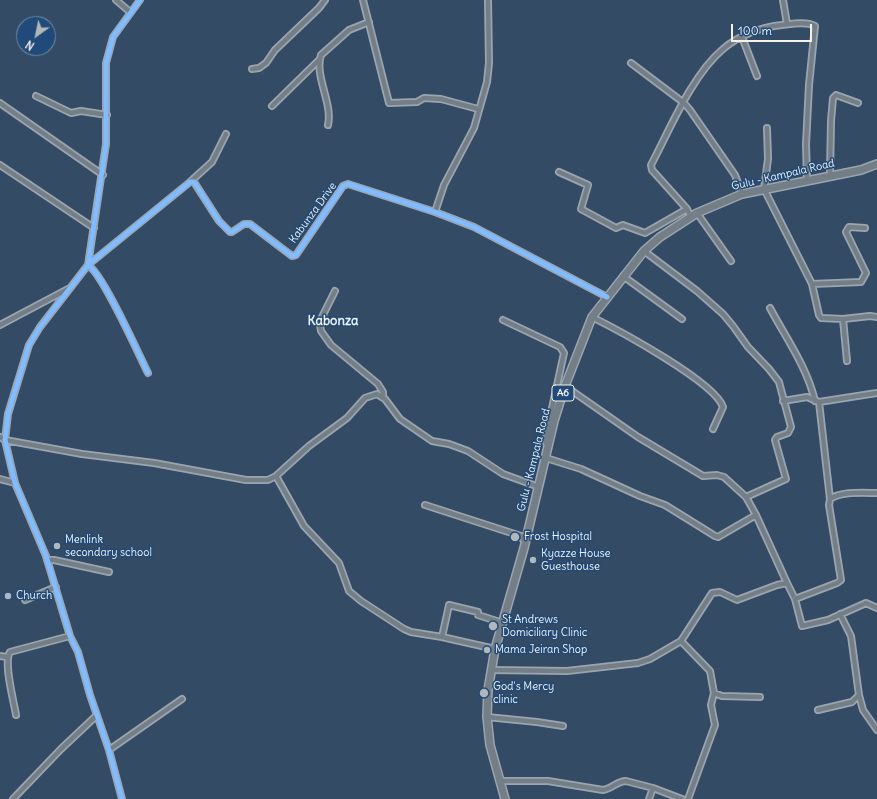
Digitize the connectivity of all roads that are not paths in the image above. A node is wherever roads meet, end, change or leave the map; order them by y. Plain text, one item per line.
1 (116, 0) edge
2 (140, 0) edge
3 (325, 0) edge
4 (363, 0) edge
5 (488, 0) edge
6 (783, 0) edge
7 (130, 12) junction
8 (369, 22) junction
9 (787, 24) junction
10 (742, 37) junction
11 (319, 60) junction
12 (631, 63) dead end
13 (252, 69) dead end
14 (757, 76) dead end
15 (36, 96) dead end
16 (0, 103) edge
17 (684, 103) junction
18 (858, 103) dead end
19 (272, 106) dead end
20 (478, 109) junction
21 (107, 115) junction
22 (328, 125) dead end
23 (767, 128) dead end
24 (226, 134) dead end
25 (877, 164) edge
26 (0, 165) edge
27 (559, 172) dead end
28 (103, 175) junction
29 (830, 175) junction
30 (807, 180) junction
31 (190, 182) junction
32 (764, 189) junction
33 (742, 194) junction
34 (687, 209) junction
35 (435, 212) junction
36 (694, 215) junction
37 (94, 228) junction
38 (865, 228) dead end
39 (644, 251) junction
40 (731, 261) dead end
41 (88, 265) junction
42 (623, 276) junction
43 (812, 284) junction
44 (70, 288) junction
45 (335, 291) dead end
46 (607, 297) junction
47 (770, 308) dead end
48 (592, 317) junction
49 (877, 317) edge
50 (842, 319) junction
51 (504, 320) dead end
52 (682, 320) dead end
53 (0, 325) edge
54 (847, 361) dead end
55 (148, 373) dead end
56 (565, 386) junction
57 (877, 393) edge
58 (383, 396) junction
59 (783, 401) junction
60 (817, 402) junction
61 (713, 429) dead end
62 (0, 437) edge
63 (5, 440) junction
64 (546, 455) junction
65 (276, 476) junction
66 (0, 479) edge
67 (16, 483) junction
68 (539, 487) junction
69 (877, 494) edge
70 (746, 497) junction
71 (830, 499) junction
72 (425, 505) dead end
73 (756, 515) junction
74 (525, 543) junction
75 (47, 560) junction
76 (109, 572) dead end
77 (787, 584) junction
78 (56, 587) junction
79 (795, 599) junction
80 (25, 600) dead end
81 (877, 608) edge
82 (840, 614) junction
83 (503, 623) junction
84 (70, 636) junction
85 (442, 637) junction
86 (681, 642) junction
87 (495, 649) junction
88 (0, 656) edge
89 (7, 657) junction
90 (492, 670) junction
91 (714, 693) junction
92 (859, 695) junction
93 (760, 697) dead end
94 (182, 699) dead end
95 (818, 710) dead end
96 (16, 715) dead end
97 (96, 716) junction
98 (487, 717) junction
99 (563, 726) dead end
100 (877, 730) edge
101 (109, 750) junction
102 (501, 782) junction
103 (653, 788) junction
104 (13, 799) edge
105 (122, 799) edge
106 (505, 799) edge
107 (649, 799) edge
108 (682, 799) edge
109 (688, 799) edge

1 - 7 street
2 - 7 street
3 - 13 street
4 - 8 street
5 - 20 street
6 - 9 street
7 - 21 street
8 - 11 street
8 - 20 street
9 - 10 street
9 - 30 street
10 - 14 street
10 - 17 street
11 - 19 street
11 - 22 street
12 - 17 street
15 - 21 street
16 - 28 street
17 - 33 street
17 - 34 street
18 - 29 street
20 - 35 street
21 - 28 street
23 - 32 street
24 - 31 street
25 - 29 main road, Gulu - Kampala Road / A6
26 - 37 street
27 - 34 street
28 - 37 street
29 - 30 main road, Gulu - Kampala Road / A6
30 - 32 main road, Gulu - Kampala Road / A6
31 - 35 street, Kabunza Drive
31 - 41 street
32 - 33 main road, Gulu - Kampala Road / A6
32 - 43 street
33 - 36 main road, Gulu - Kampala Road / A6
34 - 36 street
35 - 46 street, Kabunza Drive
36 - 39 main road, Gulu - Kampala Road / A6
36 - 40 street
37 - 41 street
38 - 43 street
39 - 42 main road, Gulu - Kampala Road / A6
39 - 59 street
41 - 44 street
41 - 55 street
42 - 46 main road, Gulu - Kampala Road / A6
42 - 52 street
43 - 50 street
44 - 53 street
44 - 63 street
45 - 58 street
46 - 48 main road, Gulu - Kampala Road / A6
47 - 60 street
48 - 56 main road, Gulu - Kampala Road / A6
48 - 61 street
49 - 50 street
50 - 54 street
51 - 64 street
56 - 64 main road, Gulu - Kampala Road / A6
56 - 70 street
57 - 60 street
58 - 65 street
58 - 68 street
59 - 60 street
59 - 70 street
60 - 71 street
62 - 63 street
63 - 65 street
63 - 67 street
64 - 68 main road, Gulu - Kampala Road / A6
64 - 73 street
65 - 85 street
66 - 67 street
67 - 75 street
68 - 74 main road, Gulu - Kampala Road / A6
69 - 71 street
70 - 73 street
71 - 79 street
72 - 74 street
73 - 77 street
74 - 83 main road, Gulu - Kampala Road / A6
75 - 76 street
75 - 78 street
77 - 79 street
77 - 86 street
78 - 80 street
78 - 84 street
79 - 82 street
81 - 82 street
82 - 92 street
83 - 85 street
83 - 87 main road, Gulu - Kampala Road / A6
84 - 89 street
84 - 97 street
85 - 87 street
86 - 90 street
86 - 91 street
87 - 90 main road, Gulu - Kampala Road / A6
88 - 89 street
89 - 96 street
90 - 98 main road, Gulu - Kampala Road / A6
91 - 93 street
91 - 109 street
92 - 95 street
92 - 100 street
94 - 101 street
97 - 101 street
97 - 104 street
98 - 99 street
98 - 102 main road, Gulu - Kampala Road / A6
101 - 105 street
102 - 103 street
102 - 106 main road, Gulu - Kampala Road / A6
103 - 107 street
103 - 108 street

